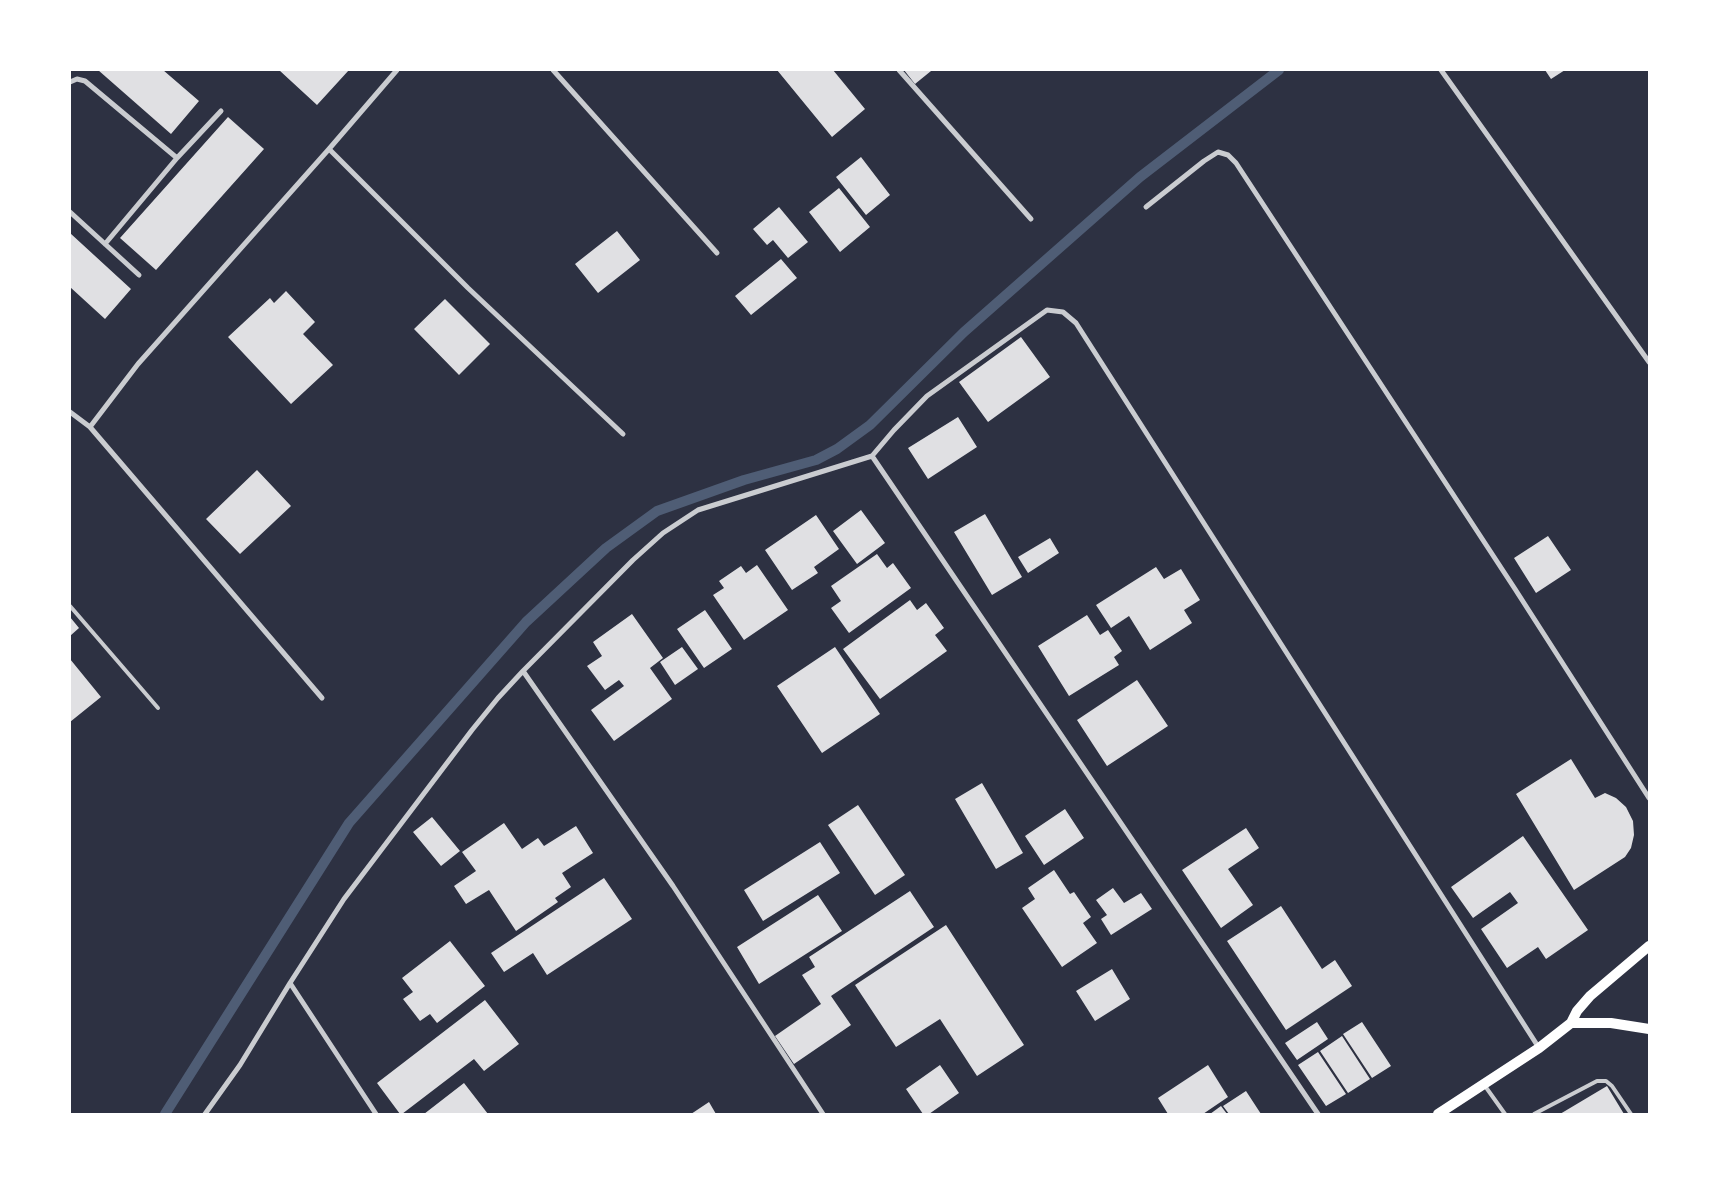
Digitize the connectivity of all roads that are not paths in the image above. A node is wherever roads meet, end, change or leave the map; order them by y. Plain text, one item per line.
1 (397, 70) edge
2 (553, 70) edge
3 (899, 70) edge
4 (1441, 70) edge
5 (70, 82) edge
6 (221, 111) dead end
7 (329, 149) junction
8 (177, 158) junction
9 (1146, 208) dead end
10 (70, 212) edge
11 (1031, 219) dead end
12 (105, 244) junction
13 (717, 253) dead end
14 (139, 275) dead end
15 (1649, 362) edge
16 (70, 412) edge
17 (90, 427) junction
18 (622, 434) dead end
19 (872, 456) junction
20 (70, 606) edge
21 (523, 671) junction
22 (322, 698) dead end
23 (158, 708) dead end
24 (1649, 798) edge
25 (1649, 946) edge
26 (290, 983) junction
27 (1571, 1023) junction
28 (1649, 1029) edge
29 (1538, 1048) junction
30 (1484, 1084) junction
31 (205, 1114) edge
32 (376, 1114) edge
33 (823, 1114) edge
34 (1318, 1114) edge
35 (1438, 1114) edge
36 (1505, 1114) edge
37 (1534, 1114) edge
38 (1631, 1114) edge

1 - 7 street
2 - 13 street
3 - 11 street
4 - 15 street
5 - 8 street
6 - 8 street
7 - 17 street
7 - 18 street
8 - 12 street
9 - 24 street
10 - 12 street
12 - 14 street
16 - 17 street
17 - 22 street
19 - 21 street
19 - 29 street
19 - 34 street
20 - 23 lane
21 - 26 street
21 - 33 street
25 - 27 main road
26 - 31 street
26 - 32 street
27 - 28 main road
27 - 29 main road
29 - 30 main road
30 - 35 main road
30 - 36 lane
37 - 38 lane

